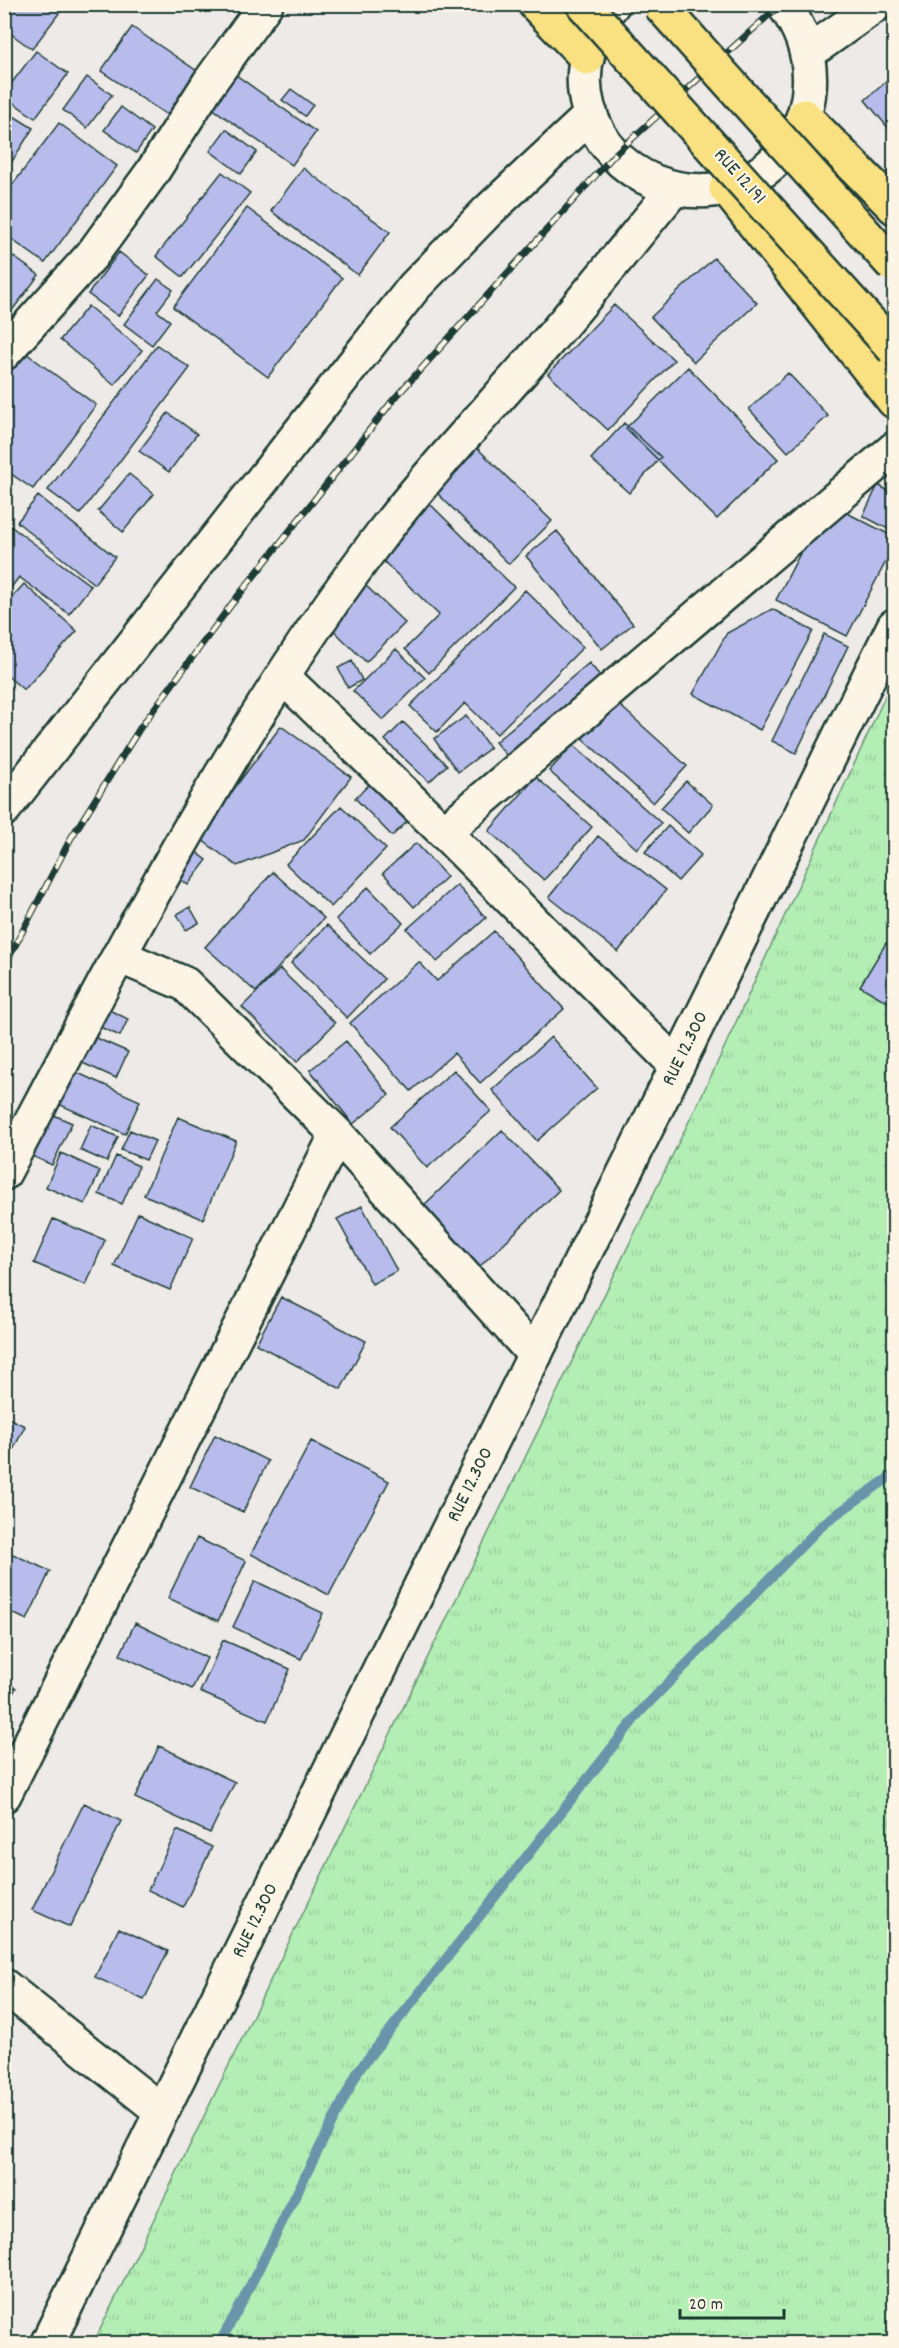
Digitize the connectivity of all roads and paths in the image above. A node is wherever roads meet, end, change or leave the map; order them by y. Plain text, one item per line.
1 (266, 4) edge
2 (535, 4) edge
3 (583, 4) edge
4 (613, 4) edge
5 (658, 4) edge
6 (783, 4) edge
7 (877, 4) edge
8 (808, 53) junction
9 (587, 58) junction
10 (591, 115) junction
11 (804, 116) junction
12 (726, 188) junction
13 (674, 189) junction
14 (894, 207) edge
15 (894, 266) edge
16 (894, 349) edge
17 (4, 353) edge
18 (894, 401) edge
19 (894, 449) edge
20 (894, 626) edge
21 (283, 677) junction
22 (4, 809) edge
23 (444, 832) junction
24 (118, 956) junction
25 (677, 1066) junction
26 (337, 1134) junction
27 (4, 1173) edge
28 (535, 1355) junction
29 (4, 1795) edge
30 (4, 1986) edge
31 (162, 2111) junction
32 (47, 2343) edge

1 - 17 street
2 - 9 main road
3 - 16 main road, RUE 12.191, bridge
4 - 9 street
5 - 15 main road, bridge
6 - 8 street
7 - 8 street
8 - 11 street
9 - 10 street
10 - 13 street
10 - 22 street
11 - 12 street
11 - 14 main road
12 - 13 street
12 - 18 main road
13 - 21 street
19 - 23 street
20 - 25 street, RUE 12.300
21 - 23 street
21 - 24 street
23 - 25 street
24 - 26 street
24 - 27 street
25 - 28 street, RUE 12.300
26 - 28 street
26 - 29 street
28 - 31 street, RUE 12.300
30 - 31 street
31 - 32 street, RUE 12.300

